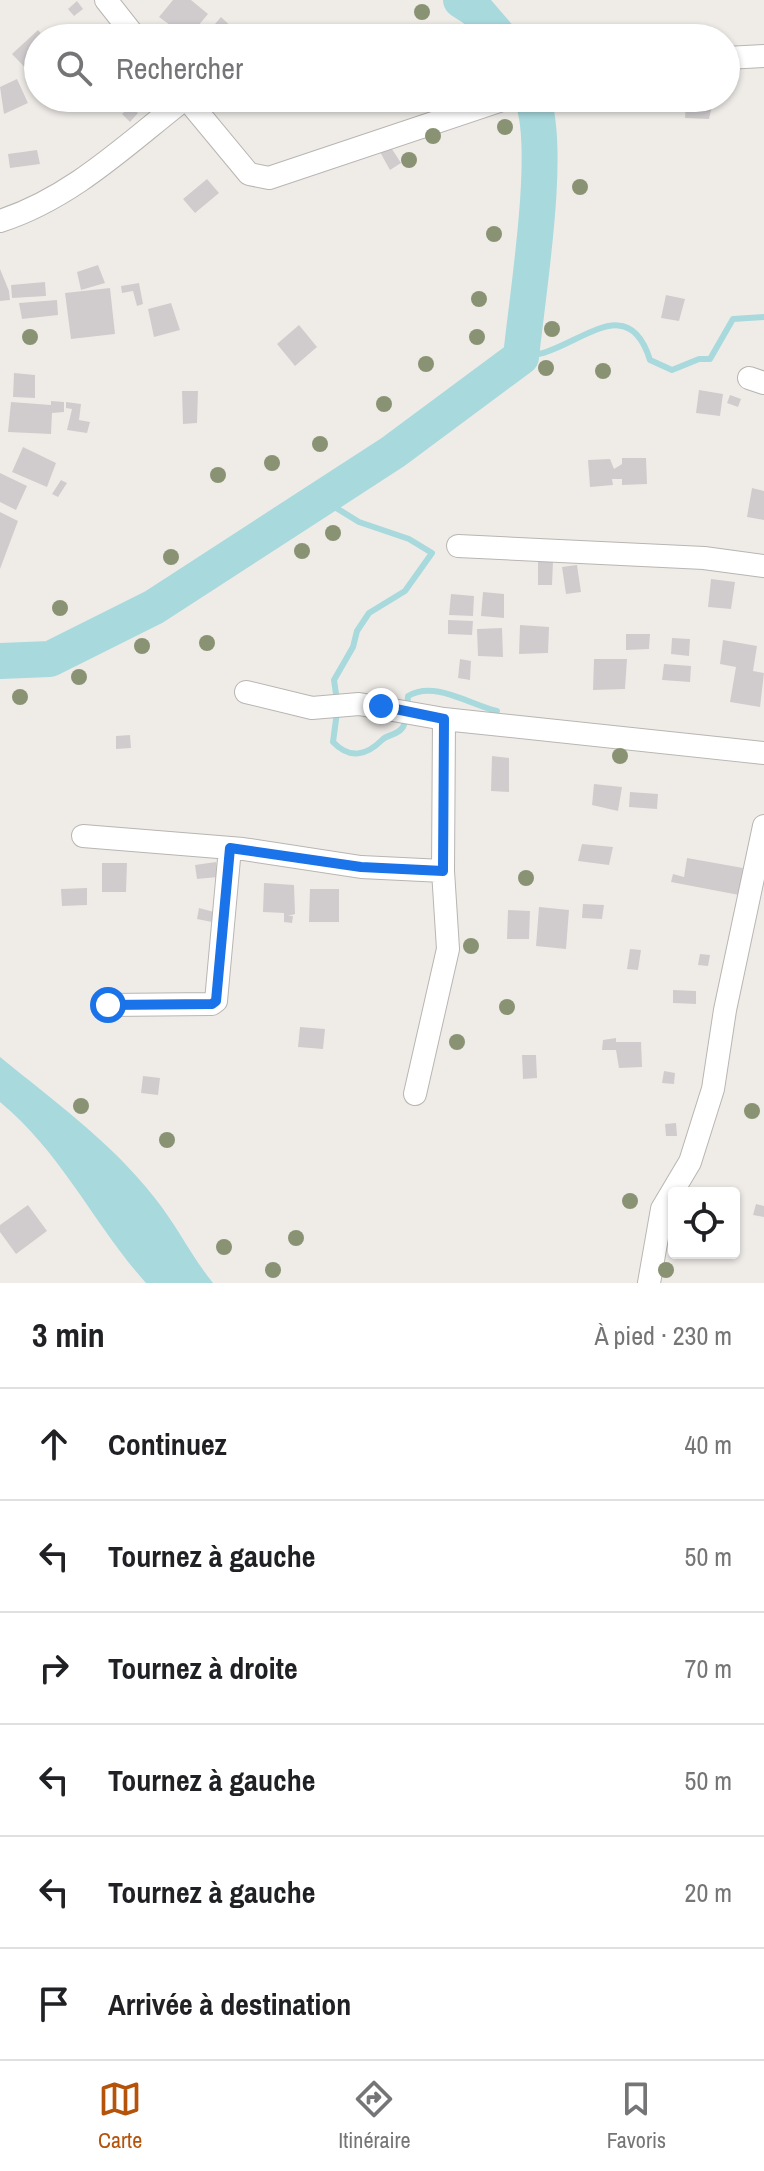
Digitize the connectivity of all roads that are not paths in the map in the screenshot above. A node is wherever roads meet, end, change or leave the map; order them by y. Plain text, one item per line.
1 (106, 0) edge
2 (125, 24) edge
3 (764, 56) edge
4 (740, 57) edge
5 (168, 112) edge
6 (198, 112) edge
7 (467, 112) edge
8 (0, 221) edge
9 (458, 546) dead end
10 (764, 566) edge
11 (246, 692) dead end
12 (444, 719) junction
13 (764, 753) edge
14 (764, 826) edge
15 (83, 836) dead end
16 (230, 848) junction
17 (443, 871) junction
18 (108, 1005) dead end
19 (415, 1094) dead end
20 (649, 1283) edge

1 - 2 street
3 - 4 street
5 - 8 street
6 - 7 street
9 - 10 street
11 - 12 street
12 - 13 street
12 - 17 street
14 - 20 street
15 - 16 street
16 - 17 street
16 - 18 street
17 - 19 street

